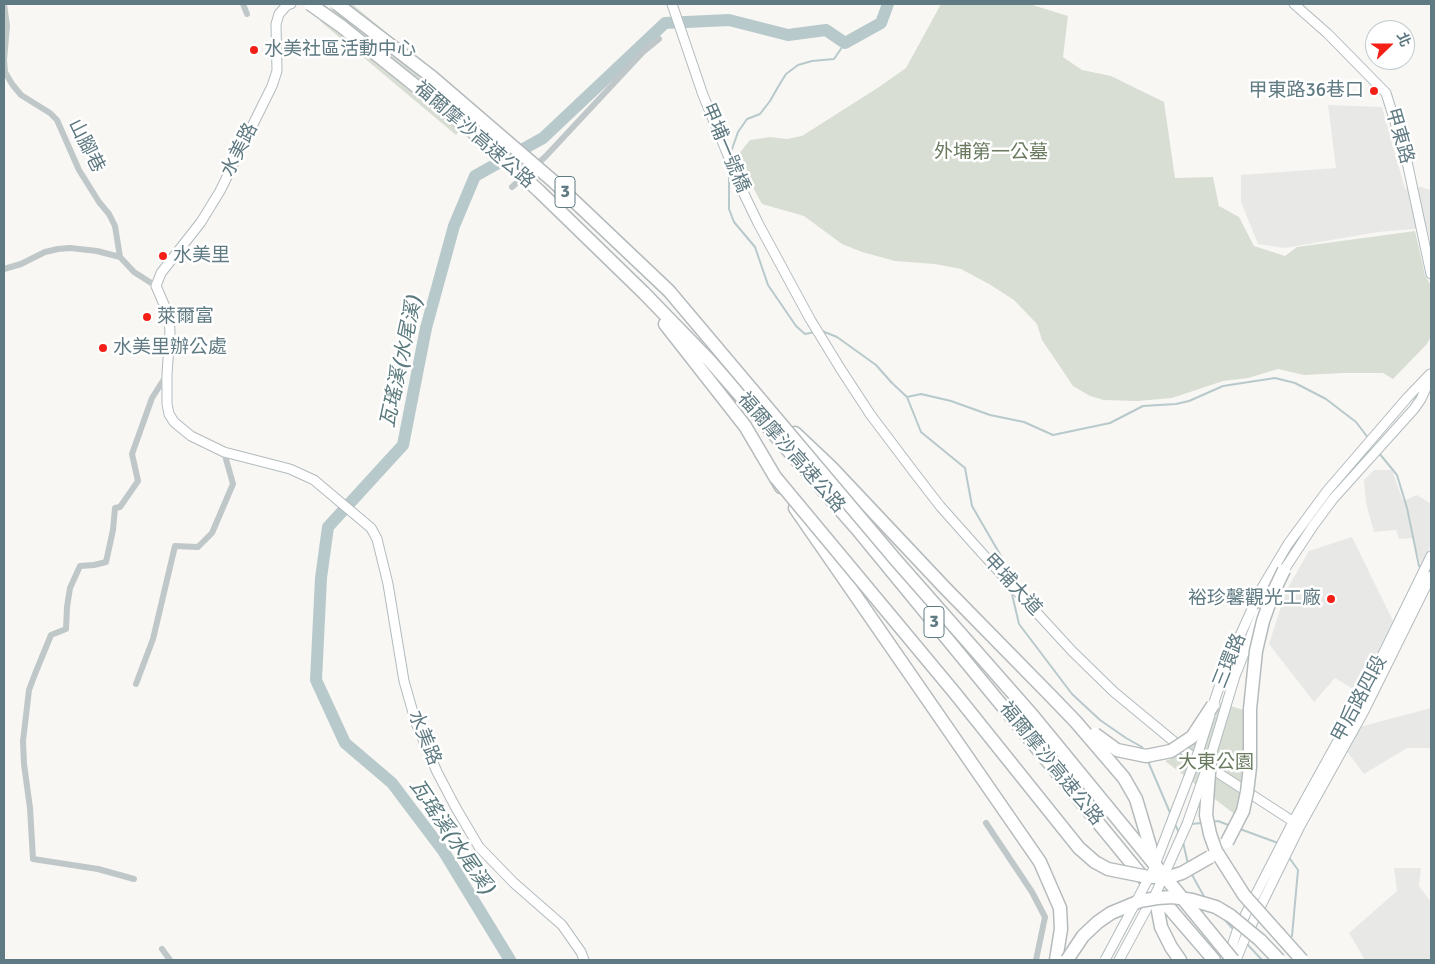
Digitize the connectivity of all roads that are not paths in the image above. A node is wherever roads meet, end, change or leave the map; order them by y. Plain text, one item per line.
1 (4, 4) edge
2 (243, 4) edge
3 (291, 4) edge
4 (310, 4) edge
5 (337, 4) edge
6 (1294, 4) edge
7 (672, 6) edge
8 (247, 14) dead end
9 (659, 39) dead end
10 (512, 187) dead end
11 (120, 257) junction
12 (4, 269) edge
13 (1431, 274) edge
14 (789, 282) joint
15 (156, 286) junction
16 (644, 293) junction
17 (1431, 373) edge
18 (167, 374) junction
19 (1431, 377) edge
20 (1422, 388) junction
21 (767, 407) junction
22 (224, 452) junction
23 (776, 478) junction
24 (1431, 556) edge
25 (1284, 570) junction
26 (1431, 576) edge
27 (136, 684) dead end
28 (1050, 694) junction
29 (1213, 705) junction
30 (1210, 759) junction
31 (986, 823) dead end
32 (1296, 824) junction
33 (1281, 855) junction
34 (1153, 870) junction
35 (134, 879) dead end
36 (1154, 895) junction
37 (162, 949) dead end
38 (170, 960) edge
39 (584, 960) edge
40 (1036, 960) edge
41 (1056, 960) edge
42 (1067, 960) edge
43 (1105, 960) edge
44 (1119, 960) edge
45 (1180, 960) edge
46 (1214, 960) edge
47 (1227, 960) edge
48 (1234, 960) edge
49 (1279, 960) edge
50 (1302, 960) edge

1 - 11 street, 山腳巷
2 - 8 street
3 - 15 street, 水美路
4 - 16 highway, 福爾摩沙高速公路 / 3, bridge
5 - 21 highway, 福爾摩沙高速公路 / 3, bridge
6 - 13 street, 甲東路
7 - 14 street, 甲埔一號橋
9 - 10 street
11 - 12 street
11 - 15 street
14 - 32 street, 甲埔大道
15 - 18 street
16 - 23 highway
16 - 46 highway, 福爾摩沙高速公路 / 3, bridge
17 - 20 street, 三環路
18 - 22 street
18 - 35 street
19 - 20 street, 三環路
20 - 25 street, 三環路
20 - 29 street, 三環路
21 - 28 highway, bridge
21 - 48 highway, 福爾摩沙高速公路 / 3, bridge
22 - 27 street
22 - 39 street, 水美路
23 - 25 highway, bridge
23 - 41 highway, bridge
24 - 32 street, 甲后路四段
25 - 30 street, 三環路, bridge
26 - 32 street, 甲后路四段
28 - 29 highway, bridge
28 - 34 highway, bridge
29 - 34 street, 三環路, bridge
30 - 36 street, 三環路, bridge
30 - 50 highway, bridge
31 - 40 street
32 - 33 street, 甲后路四段
33 - 47 street
33 - 48 street
34 - 36 street, bridge
34 - 43 street, 三環路, bridge
36 - 44 street, 三環路
36 - 45 highway
37 - 38 street
42 - 49 highway, bridge

